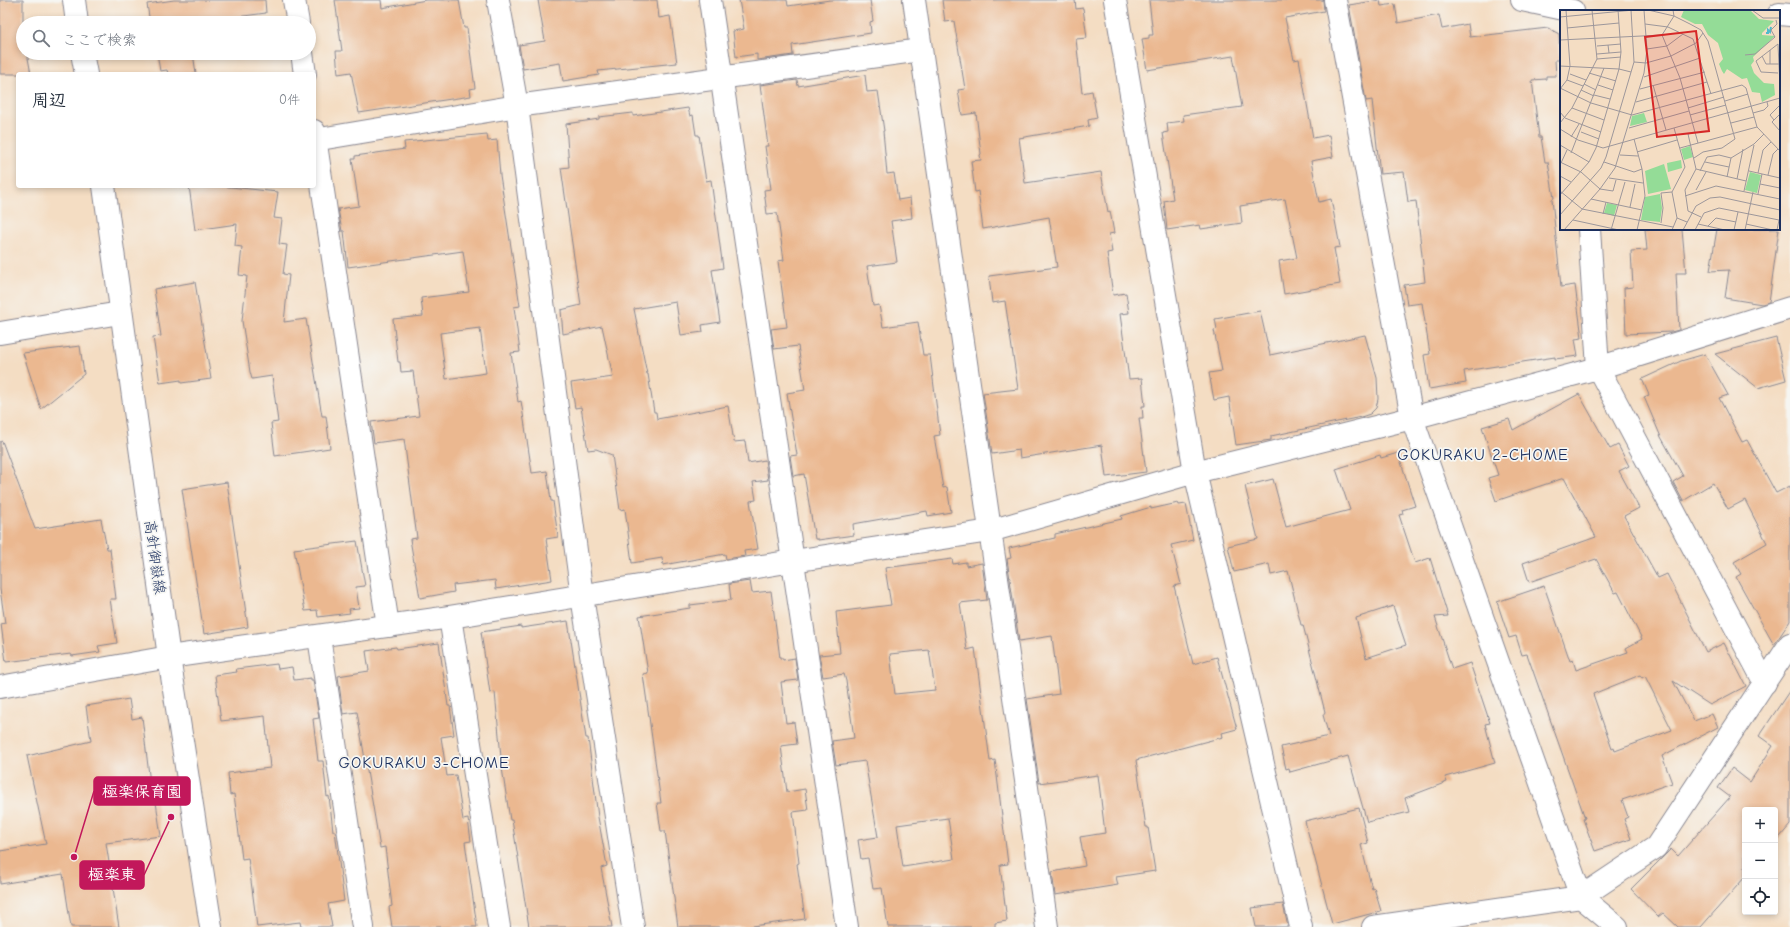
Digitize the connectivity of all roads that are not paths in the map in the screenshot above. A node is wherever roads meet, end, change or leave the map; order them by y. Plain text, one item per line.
1 (74, 0) edge
2 (294, 0) edge
3 (498, 0) edge
4 (710, 0) edge
5 (914, 0) edge
6 (1115, 0) edge
7 (1335, 0) edge
8 (1522, 0) edge
9 (1568, 10) edge
10 (1780, 14) edge
11 (1790, 15) edge
12 (76, 16) edge
13 (297, 16) edge
14 (921, 50) junction
15 (83, 60) edge
16 (303, 60) edge
17 (86, 72) edge
18 (305, 72) edge
19 (722, 79) junction
20 (517, 106) junction
21 (316, 137) edge
22 (316, 150) edge
23 (104, 188) edge
24 (1589, 230) edge
25 (1790, 308) edge
26 (120, 313) junction
27 (0, 333) edge
28 (1598, 368) junction
29 (1412, 418) junction
30 (1195, 472) junction
31 (990, 531) junction
32 (793, 561) junction
33 (582, 596) junction
34 (450, 617) junction
35 (388, 626) junction
36 (319, 637) junction
37 (1790, 644) edge
38 (169, 657) junction
39 (1765, 683) junction
40 (0, 687) edge
41 (1581, 897) junction
42 (211, 927) edge
43 (363, 927) edge
44 (499, 927) edge
45 (633, 927) edge
46 (847, 927) edge
47 (1047, 927) edge
48 (1301, 927) edge
49 (1373, 927) edge
50 (1617, 927) edge

1 - 12 street
2 - 13 street
3 - 20 street
4 - 19 street
5 - 14 street
6 - 30 street
7 - 29 street
8 - 9 street
10 - 11 street
14 - 19 street
14 - 31 street
15 - 17 street
16 - 18 street
19 - 20 street
19 - 32 street
20 - 21 street
20 - 33 street
22 - 35 street
23 - 26 street, 高針御嶽線
24 - 28 street
25 - 28 street
26 - 27 street
26 - 38 street, 高針御嶽線
28 - 29 street
28 - 39 street
29 - 30 street
29 - 41 street
30 - 31 street
30 - 48 street
31 - 32 street
31 - 47 street
32 - 33 street
32 - 46 street
33 - 34 street
33 - 45 street
34 - 35 street
34 - 44 street
35 - 36 street
36 - 38 street
36 - 43 street
37 - 39 street
38 - 40 street
38 - 42 street, 高針御嶽線
39 - 41 street
41 - 49 street
41 - 50 street

